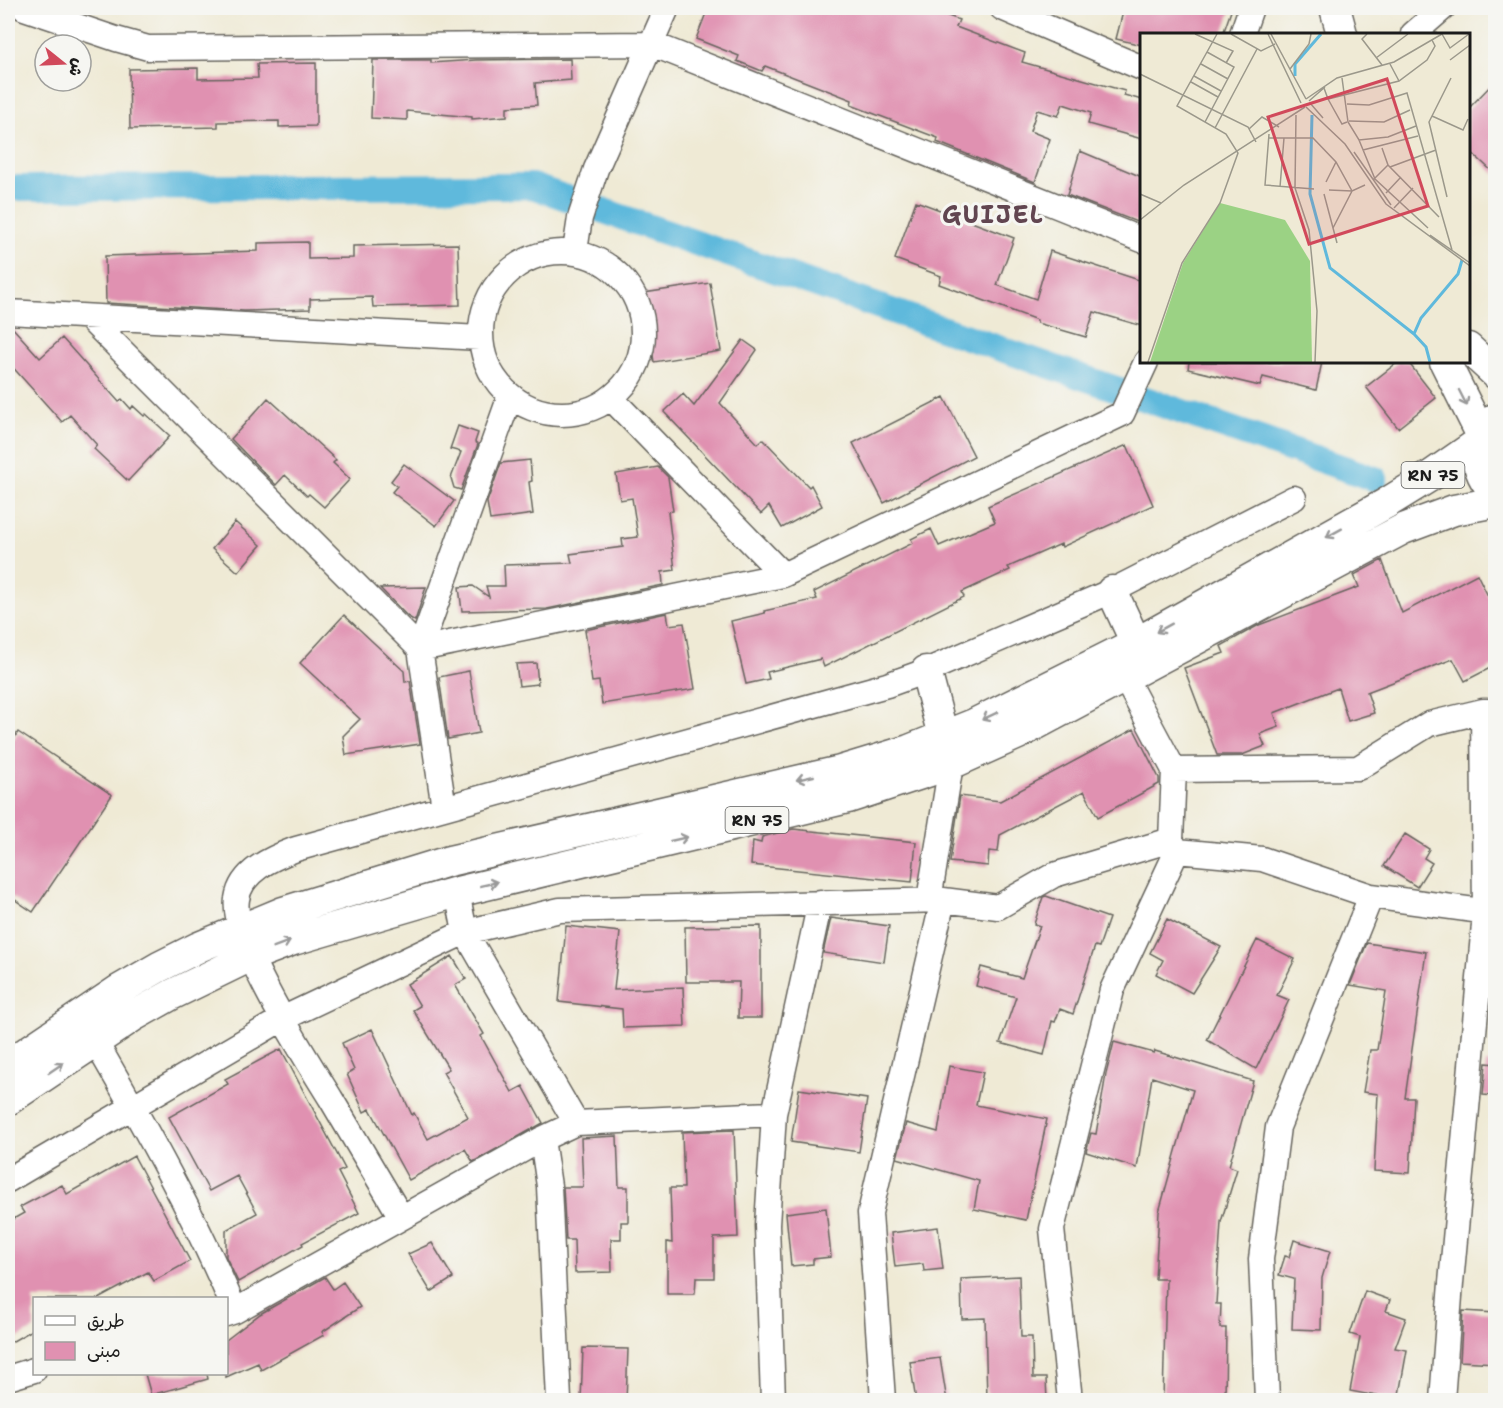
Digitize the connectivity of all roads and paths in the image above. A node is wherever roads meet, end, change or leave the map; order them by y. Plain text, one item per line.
1 (24, 8) edge
2 (668, 8) edge
3 (1002, 8) edge
4 (1251, 8) edge
5 (1335, 8) edge
6 (1443, 8) edge
7 (1242, 33) edge
8 (1342, 33) edge
9 (1414, 33) edge
10 (652, 44) junction
11 (1140, 67) edge
12 (1140, 239) edge
13 (575, 250) junction
14 (8, 312) edge
15 (89, 318) junction
16 (480, 338) junction
17 (1470, 350) edge
18 (1446, 363) edge
19 (1145, 365) edge
20 (1496, 374) edge
21 (510, 396) junction
22 (611, 398) junction
23 (1485, 432) edge
24 (1496, 494) edge
25 (1294, 498) dead end
26 (1496, 502) edge
27 (783, 575) junction
28 (1112, 591) junction
29 (1136, 643) junction
30 (420, 649) junction
31 (926, 671) junction
32 (1125, 678) junction
33 (1489, 711) edge
34 (947, 750) junction
35 (1174, 770) junction
36 (444, 808) junction
37 (1174, 846) junction
38 (457, 892) junction
39 (1371, 896) junction
40 (936, 900) junction
41 (820, 902) junction
42 (1490, 913) edge
43 (240, 928) junction
44 (465, 932) junction
45 (251, 956) junction
46 (282, 1019) junction
47 (95, 1041) junction
48 (8, 1065) edge
49 (8, 1100) edge
50 (132, 1106) junction
51 (774, 1114) junction
52 (576, 1123) junction
53 (542, 1139) junction
54 (8, 1180) edge
55 (401, 1217) junction
56 (226, 1297) edge
57 (231, 1313) edge
58 (33, 1370) edge
59 (8, 1378) edge
60 (559, 1401) edge
61 (773, 1401) edge
62 (883, 1401) edge
63 (1070, 1401) edge
64 (1267, 1401) edge
65 (1442, 1401) edge

1 - 10 street
2 - 10 street
3 - 11 street
4 - 7 street
5 - 8 main road
6 - 9 street
10 - 12 street
10 - 13 street
13 - 16 street
13 - 22 street
14 - 15 street
15 - 16 street
15 - 30 street
16 - 21 street
17 - 20 main road
18 -> 23 main road
19 - 27 street
21 - 22 street
21 - 30 street
22 - 27 street
23 - 24 main road
23 -> 29 main road, RN 75
25 - 28 street
26 - 32 main road, RN 75
27 - 30 street
28 - 29 main road
28 - 31 street
29 -> 34 main road, RN 75
30 - 36 street
31 - 34 main road
31 - 36 street
32 - 34 main road, RN 75
32 - 35 street
33 - 35 street
33 - 42 street
38 -> 34 main road, RN 75
34 - 40 street
34 -> 43 main road, RN 75
35 - 37 street
36 - 43 street
37 - 39 street
37 - 40 street
37 - 63 street
38 - 44 street
45 -> 38 main road, RN 75
39 - 42 street
39 - 64 street
40 - 41 street
40 - 62 street
41 - 44 street
41 - 51 street
42 - 65 street
43 - 45 street
43 - 48 main road, RN 75
44 - 46 street
44 - 52 street
45 - 46 street
45 - 47 main road, RN 75
46 - 50 street
46 - 55 street
49 -> 47 main road, RN 75
47 - 50 street
50 - 54 street
50 - 56 street
51 - 52 street
51 - 61 street
52 - 53 street
53 - 55 street
53 - 60 street
55 - 57 street
58 - 59 street

